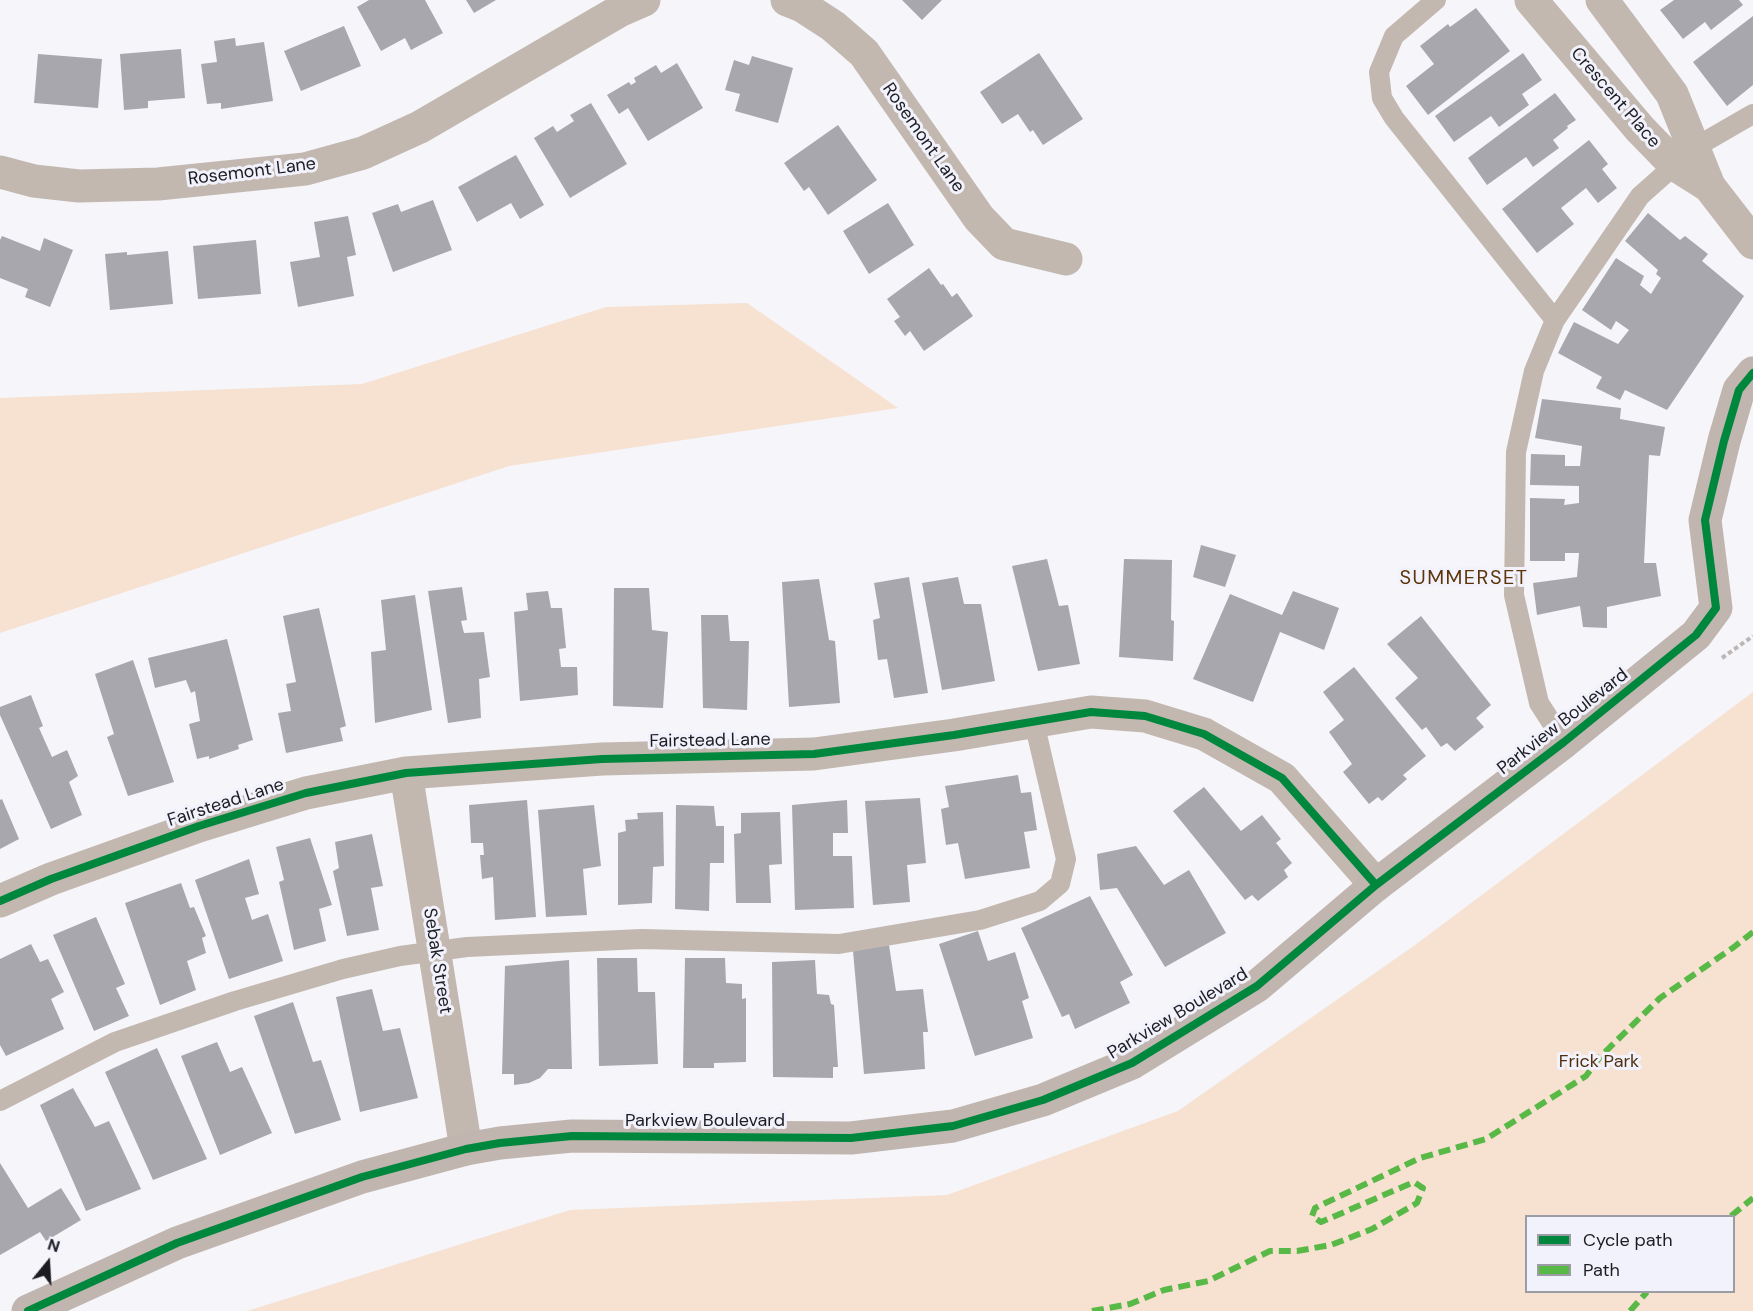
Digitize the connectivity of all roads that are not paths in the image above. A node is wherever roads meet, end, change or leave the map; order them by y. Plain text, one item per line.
1 (644, 0) edge
2 (787, 0) edge
3 (1436, 0) edge
4 (1531, 0) edge
5 (1602, 0) edge
6 (1753, 114) edge
7 (1684, 156) junction
8 (0, 172) edge
9 (1753, 243) edge
10 (1065, 259) dead end
11 (1555, 320) junction
12 (1753, 373) edge
13 (1034, 722) junction
14 (1564, 742) junction
15 (406, 773) junction
16 (1376, 885) junction
17 (0, 901) edge
18 (435, 951) junction
19 (0, 1101) edge
20 (466, 1149) junction
21 (28, 1311) edge

1 - 8 street, Rosemont Lane
2 - 10 street, Rosemont Lane
3 - 11 lane
4 - 7 street, Crescent Place
5 - 7 street, Crescent Place
6 - 7 lane
7 - 9 street, Crescent Place
7 - 11 lane
11 - 14 lane
12 - 14 street, Parkview Boulevard
13 - 15 street, Fairstead Lane
13 - 16 street, Fairstead Lane
13 - 18 lane
14 - 16 street, Parkview Boulevard
15 - 17 street, Fairstead Lane
15 - 18 street, Sebak Street
16 - 20 street, Parkview Boulevard
18 - 19 lane
18 - 20 street, Sebak Street
20 - 21 street, Parkview Boulevard

